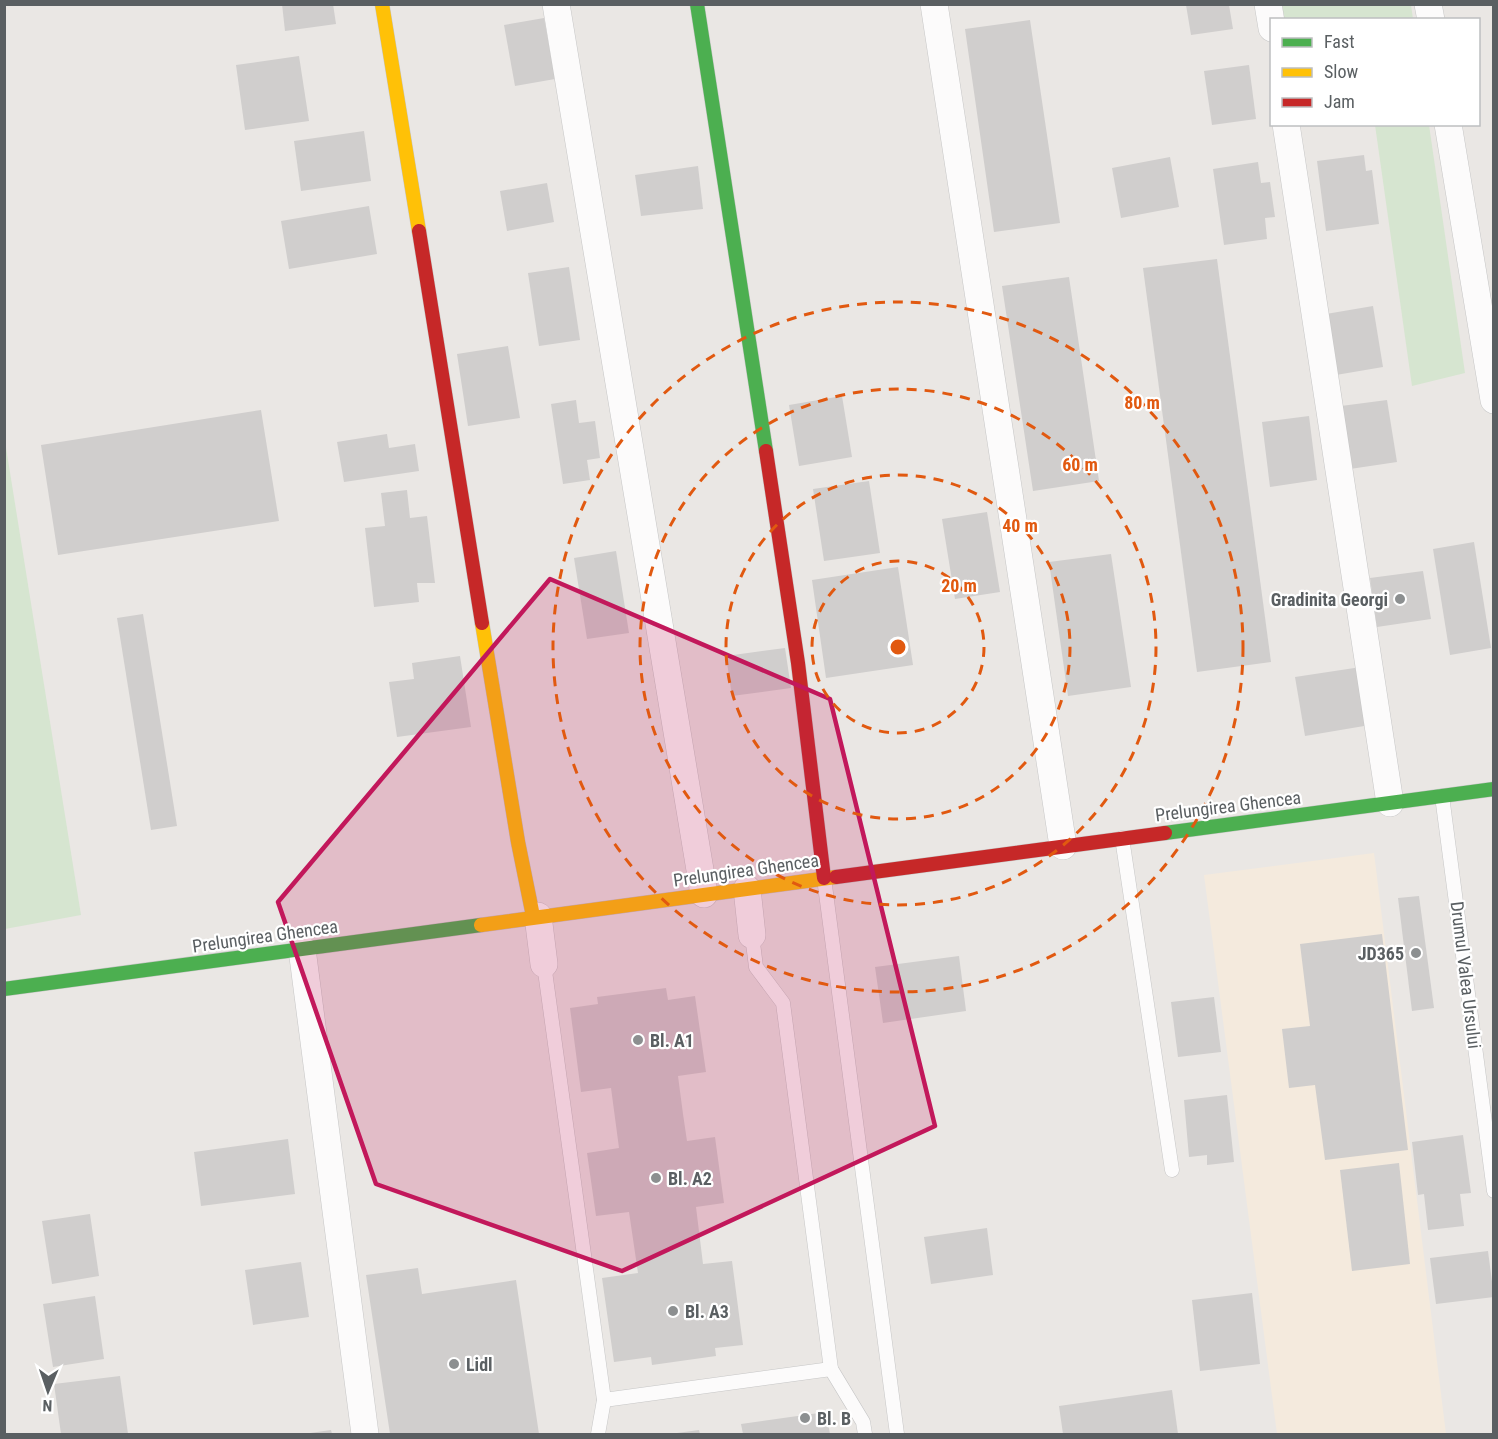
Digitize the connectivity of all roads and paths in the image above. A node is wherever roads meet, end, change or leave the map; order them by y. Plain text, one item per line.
1 (382, 4) edge
2 (556, 4) edge
3 (697, 4) edge
4 (934, 4) edge
5 (1286, 126) edge
6 (1448, 126) edge
7 (1494, 400) edge
8 (1494, 789) edge
9 (1442, 796) junction
10 (1389, 803) junction
11 (1122, 838) junction
12 (1063, 846) junction
13 (824, 878) junction
14 (747, 890) junction
15 (704, 894) junction
16 (535, 916) junction
17 (752, 935) joint
18 (302, 949) junction
19 (544, 964) joint
20 (4, 990) edge
21 (1172, 1170) dead end
22 (1494, 1191) edge
23 (831, 1369) junction
24 (604, 1400) junction
25 (365, 1434) edge
26 (598, 1434) edge
27 (865, 1434) edge
28 (897, 1434) edge

1 - 16 street
2 - 15 street
3 - 13 street
4 - 12 street
5 - 10 street
6 - 7 street
8 - 9 street, Prelungirea Ghencea
9 - 10 street, Prelungirea Ghencea
9 - 22 lane, Drumul Valea Ursului
10 - 11 street, Prelungirea Ghencea
11 - 12 street, Prelungirea Ghencea
11 - 21 lane
12 - 13 street, Prelungirea Ghencea
13 - 14 street, Prelungirea Ghencea
13 - 28 lane
14 - 15 street, Prelungirea Ghencea
14 - 17 street
15 - 16 street, Prelungirea Ghencea
16 - 18 street, Prelungirea Ghencea
16 - 19 street
17 - 23 lane
18 - 20 street, Prelungirea Ghencea
18 - 25 street
19 - 24 lane
23 - 24 lane
23 - 27 lane
24 - 26 lane

